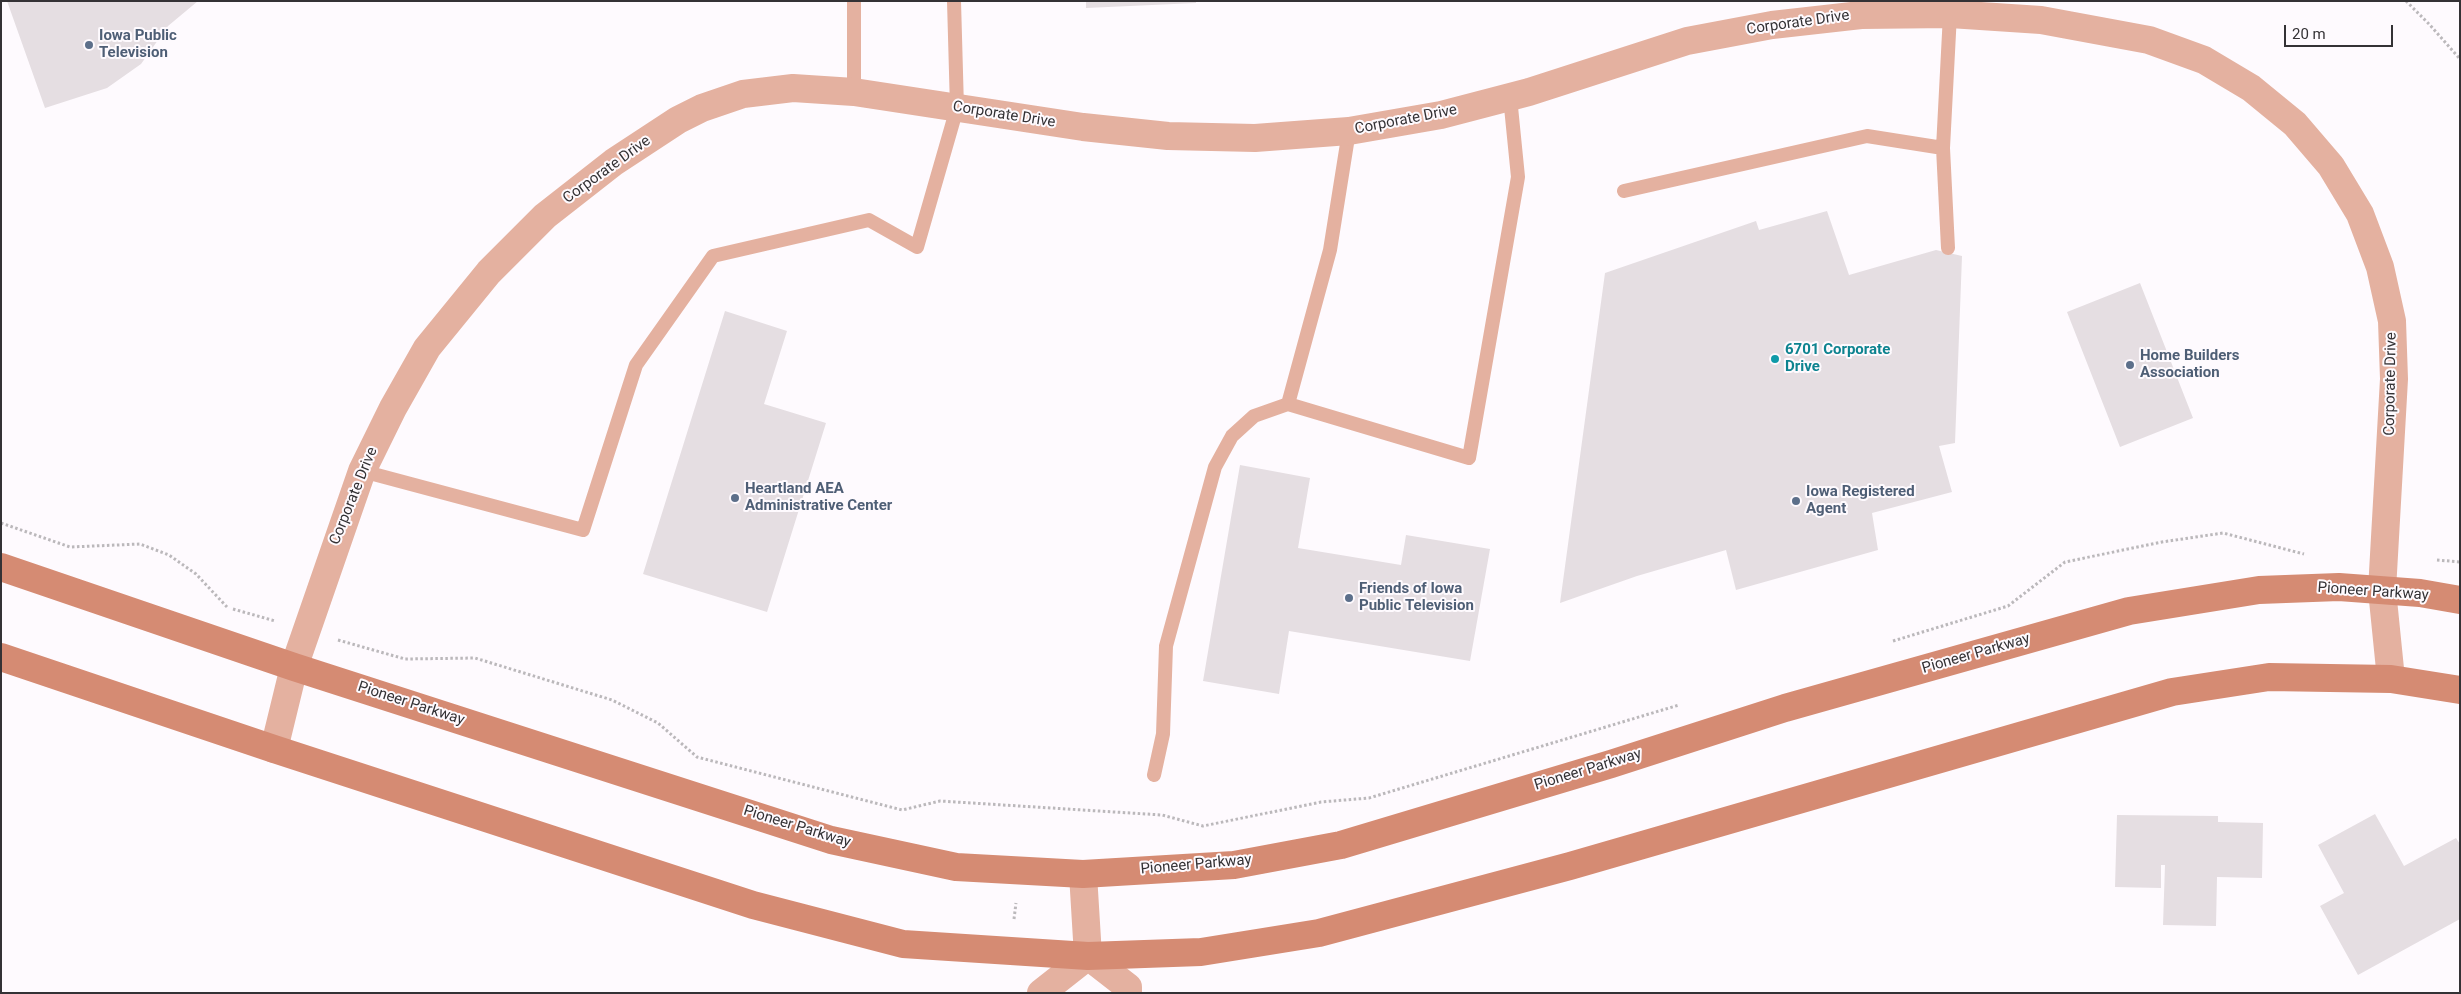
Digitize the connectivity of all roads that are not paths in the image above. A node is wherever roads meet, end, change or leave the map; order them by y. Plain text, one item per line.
1 (854, 1) edge
2 (954, 1) edge
3 (1950, 14) junction
4 (854, 92) junction
5 (1510, 97) junction
6 (958, 108) junction
7 (1349, 131) junction
8 (1943, 148) junction
9 (1624, 191) dead end
10 (1948, 248) dead end
11 (1288, 404) junction
12 (362, 470) junction
13 (1, 567) edge
14 (2382, 590) junction
15 (2460, 600) edge
16 (1, 657) edge
17 (294, 667) junction
18 (2391, 679) junction
19 (2460, 690) edge
20 (274, 749) junction
21 (1154, 775) dead end
22 (1083, 874) junction
23 (1088, 956) junction
24 (1041, 993) edge
25 (1128, 993) edge

1 - 4 lane
2 - 6 lane
3 - 5 street, Corporate Drive
3 - 8 lane
3 - 14 street, Corporate Drive
4 - 6 street, Corporate Drive
4 - 12 street, Corporate Drive
5 - 7 street, Corporate Drive
5 - 11 lane
6 - 7 street, Corporate Drive
6 - 12 lane
7 - 11 lane
8 - 9 lane
8 - 10 lane
11 - 21 lane
12 - 17 street, Corporate Drive
13 - 17 street, Pioneer Parkway
14 - 15 street, Pioneer Parkway
14 - 18 street, Corporate Drive
14 - 22 street, Pioneer Parkway
16 - 20 street
17 - 20 street, Corporate Drive
17 - 22 street, Pioneer Parkway
18 - 19 street
18 - 23 street
20 - 23 street
22 - 23 street
23 - 24 street
23 - 25 street

